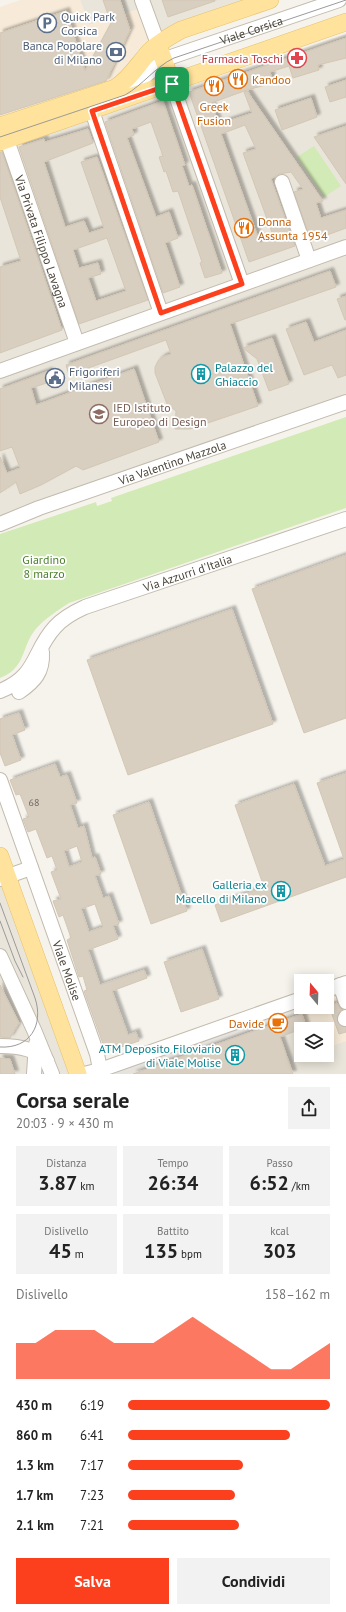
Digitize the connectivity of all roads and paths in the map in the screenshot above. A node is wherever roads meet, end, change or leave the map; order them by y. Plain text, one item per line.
1 (142, 0) edge
2 (270, 0) edge
3 (339, 0) edge
4 (346, 22) edge
5 (158, 44) junction
6 (164, 61) junction
7 (172, 84) junction
8 (92, 111) junction
9 (2, 136) edge
10 (282, 182) dead end
11 (346, 246) edge
12 (309, 260) junction
13 (242, 284) junction
14 (161, 313) junction
15 (77, 343) junction
16 (0, 371) edge
17 (346, 402) edge
18 (346, 519) edge
19 (0, 524) edge
20 (42, 646) junction
21 (0, 691) edge
22 (0, 700) edge
23 (0, 780) edge
24 (0, 856) edge
25 (31, 868) junction
26 (4, 878) edge
27 (0, 956) edge
28 (338, 986) edge
29 (294, 1002) edge
30 (346, 1002) edge
31 (0, 1046) edge
32 (41, 1057) junction
33 (103, 1073) edge
34 (34, 1074) edge
35 (52, 1074) edge
36 (78, 1074) edge
37 (84, 1074) edge

1 - 5 street
2 - 5 main road, Viale Corsica
3 - 6 street, Viale Corsica
4 - 7 main road, Viale Corsica
5 - 6 main road
5 - 9 main road, Viale Corsica
6 - 7 main road
6 - 9 street, Viale Corsica
7 - 8 main road, Viale Corsica
7 - 13 street
8 - 9 main road, Viale Corsica
8 - 14 street
9 - 15 street, Via Privata Filippo Lavagna
10 - 12 street
11 - 12 street
12 - 13 street
13 - 14 street
14 - 15 street
15 - 16 street
17 - 19 street, Via Valentino Mazzola
18 - 20 street, Via Azzurri d'Italia
20 - 21 street, Via Azzurri d'Italia
20 - 22 street
23 - 25 street, Viale Molise
24 - 26 main road, Viale Molise
25 - 26 street
25 - 33 street, Viale Molise
26 - 36 main road, Viale Molise
27 - 32 street
28 - 30 street
29 - 33 street
31 - 32 street
32 - 34 street
32 - 35 street
33 - 37 street

